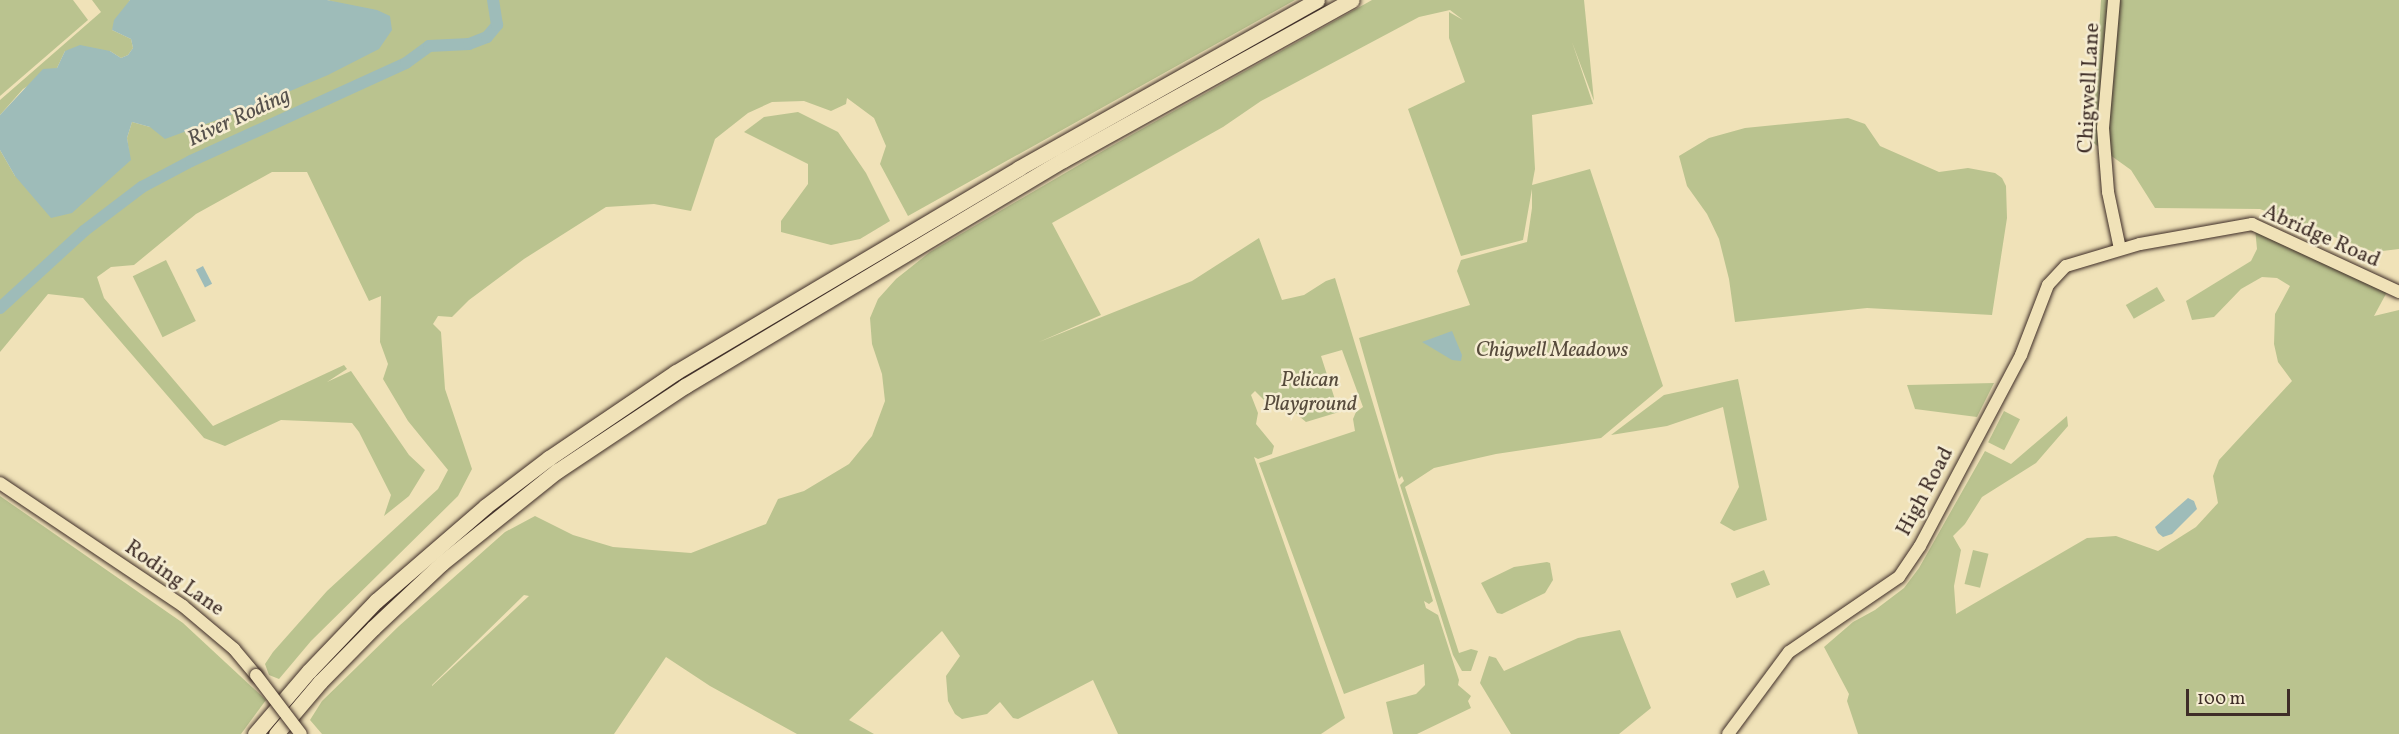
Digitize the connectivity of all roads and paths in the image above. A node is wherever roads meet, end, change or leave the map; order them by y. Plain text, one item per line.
1 (1317, 0) edge
2 (1352, 0) edge
3 (2114, 0) edge
4 (2120, 249) junction
5 (2399, 291) edge
6 (0, 483) edge
7 (255, 734) edge
8 (276, 734) edge
9 (301, 734) edge
10 (1728, 734) edge

1 - 7 highway
2 - 8 highway
3 - 4 main road, Chigwell Lane
4 - 5 main road, Abridge Road
4 - 10 main road, High Road
6 - 9 main road, Roding Lane, bridge

